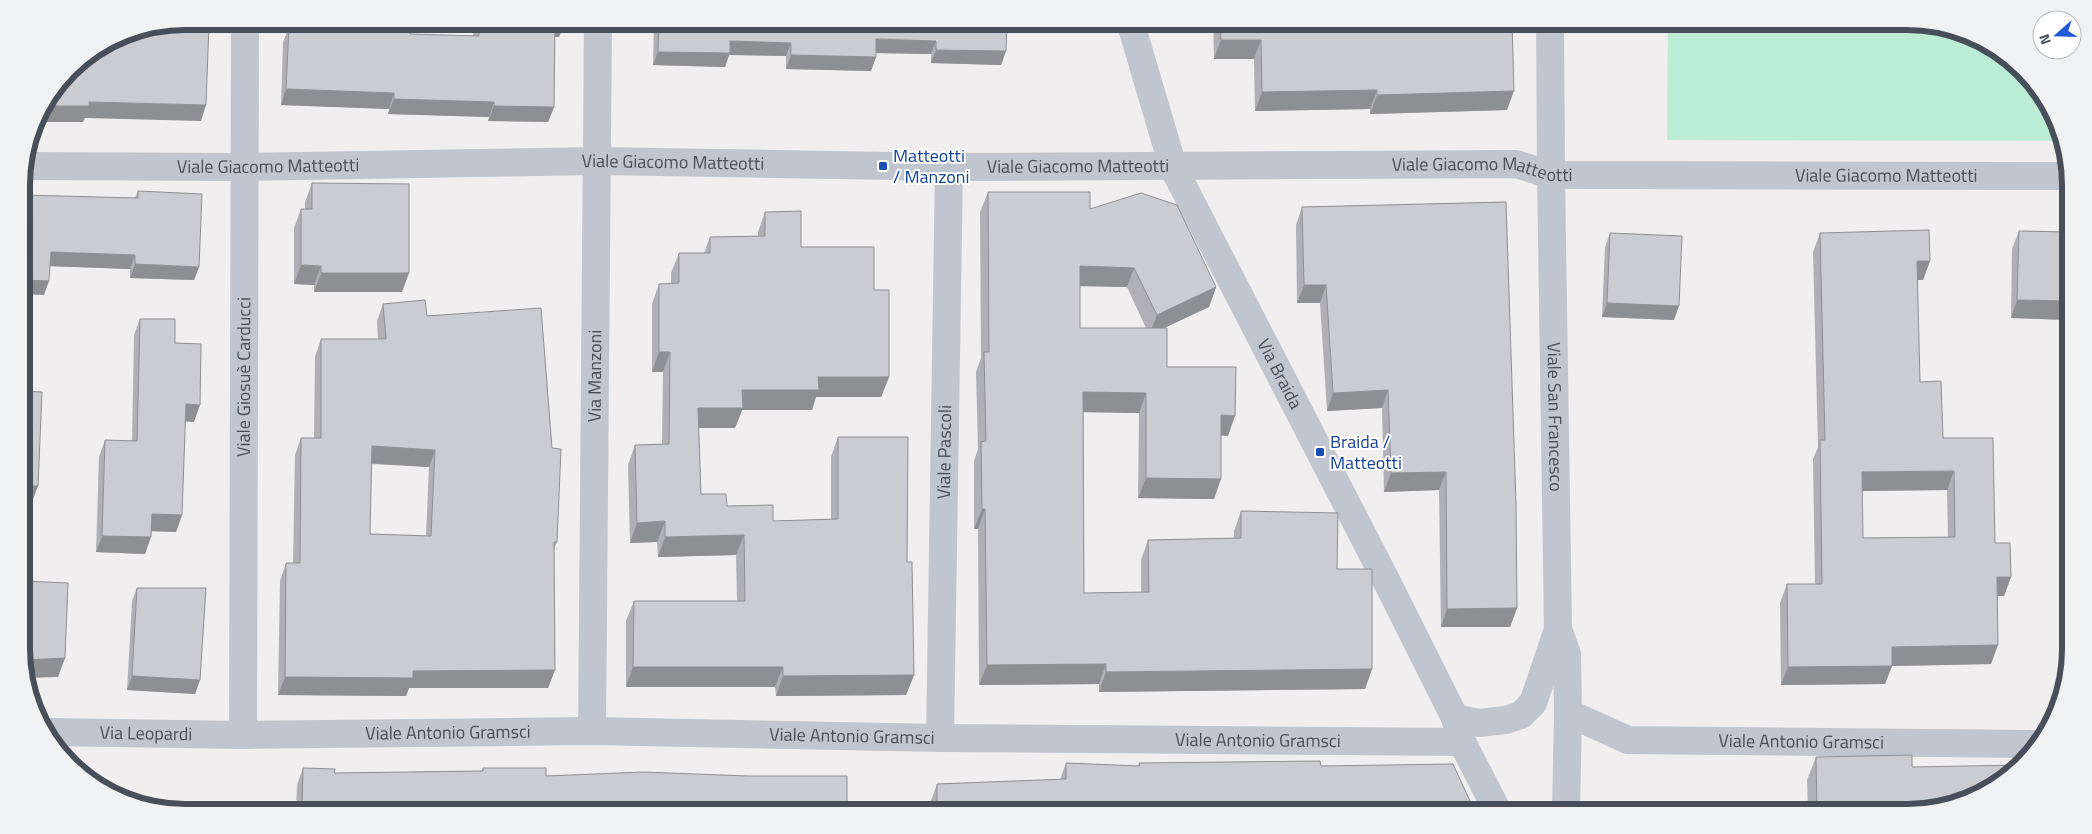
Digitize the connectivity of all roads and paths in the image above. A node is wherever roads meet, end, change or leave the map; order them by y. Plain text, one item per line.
1 (245, 30) edge
2 (598, 30) edge
3 (1133, 30) edge
4 (1550, 30) edge
5 (598, 160) junction
6 (31, 166) edge
7 (245, 167) junction
8 (949, 167) junction
9 (1173, 167) junction
10 (1551, 175) junction
11 (2062, 176) edge
12 (1558, 629) junction
13 (1568, 713) junction
14 (1458, 730) junction
15 (592, 731) junction
16 (54, 732) edge
17 (243, 735) junction
18 (940, 738) junction
19 (2029, 744) edge
20 (1494, 804) edge
21 (1566, 804) edge

1 - 7 street, Viale Giosuè Carducci
2 - 5 street, Via Manzoni
3 - 9 street, Via Braida
4 - 10 street, Viale San Francesco
5 - 7 street, Viale Giacomo Matteotti
5 - 8 street, Viale Giacomo Matteotti
5 - 15 street, Via Manzoni
6 - 7 street, Viale Giacomo Matteotti
7 - 17 street, Viale Giosuè Carducci
8 - 9 street, Viale Giacomo Matteotti
8 - 18 street, Viale Pascoli
9 - 10 street, Viale Giacomo Matteotti
9 - 14 street, Via Braida
10 - 11 street, Viale Giacomo Matteotti
10 - 12 street, Viale San Francesco
12 - 13 street, Viale San Francesco
12 - 14 street
13 - 19 street, Viale Antonio Gramsci
13 - 21 street, Viale San Francesco
14 - 18 street, Viale Antonio Gramsci
14 - 20 street, Via Braida
15 - 17 street, Viale Antonio Gramsci
15 - 18 street, Viale Antonio Gramsci
16 - 17 street, Via Leopardi

